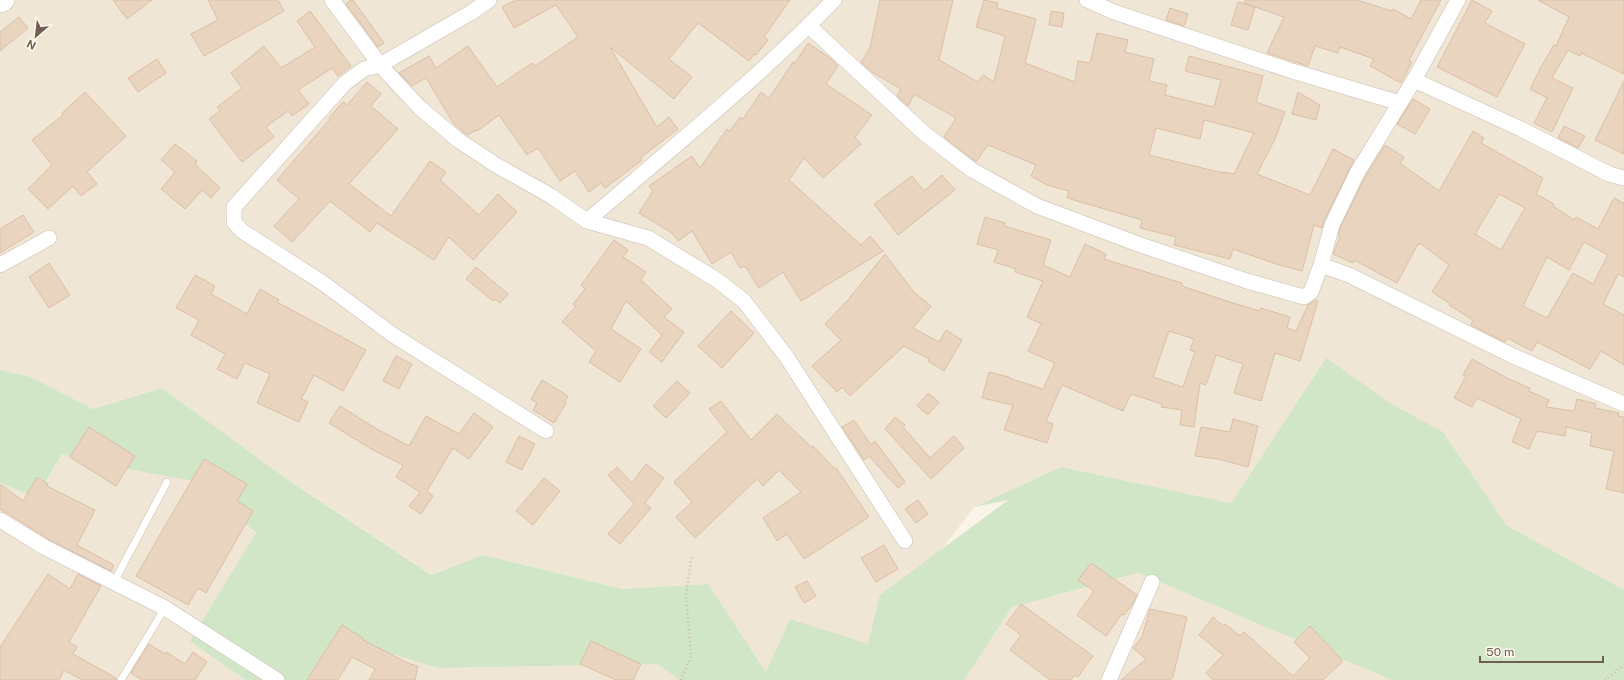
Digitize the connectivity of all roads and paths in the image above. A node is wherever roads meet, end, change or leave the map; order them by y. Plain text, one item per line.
1 (4, 0) edge
2 (332, 0) edge
3 (489, 0) edge
4 (834, 0) edge
5 (1087, 0) edge
6 (1458, 0) edge
7 (0, 2) edge
8 (809, 26) junction
9 (380, 65) junction
10 (1414, 80) junction
11 (1400, 103) junction
12 (1624, 178) edge
13 (587, 221) junction
14 (49, 238) dead end
15 (0, 265) edge
16 (1321, 265) junction
17 (1624, 404) edge
18 (546, 431) dead end
19 (166, 482) dead end
20 (0, 520) edge
21 (905, 541) dead end
22 (692, 555) dead end
23 (1152, 582) dead end
24 (114, 583) junction
25 (165, 608) junction
26 (1624, 665) edge
27 (121, 680) edge
28 (277, 680) edge
29 (680, 680) edge
30 (1109, 680) edge
31 (1605, 680) edge

1 - 7 main road
2 - 9 street
3 - 9 street
4 - 8 street
5 - 11 street
6 - 10 street
8 - 13 street
8 - 16 street
9 - 13 street
9 - 18 street
10 - 11 street
10 - 12 street
11 - 16 street
13 - 21 street
14 - 15 street
16 - 17 street
19 - 24 lane
20 - 24 street
22 - 29 path
23 - 30 street
24 - 25 street
25 - 27 lane
25 - 28 street
26 - 31 path

